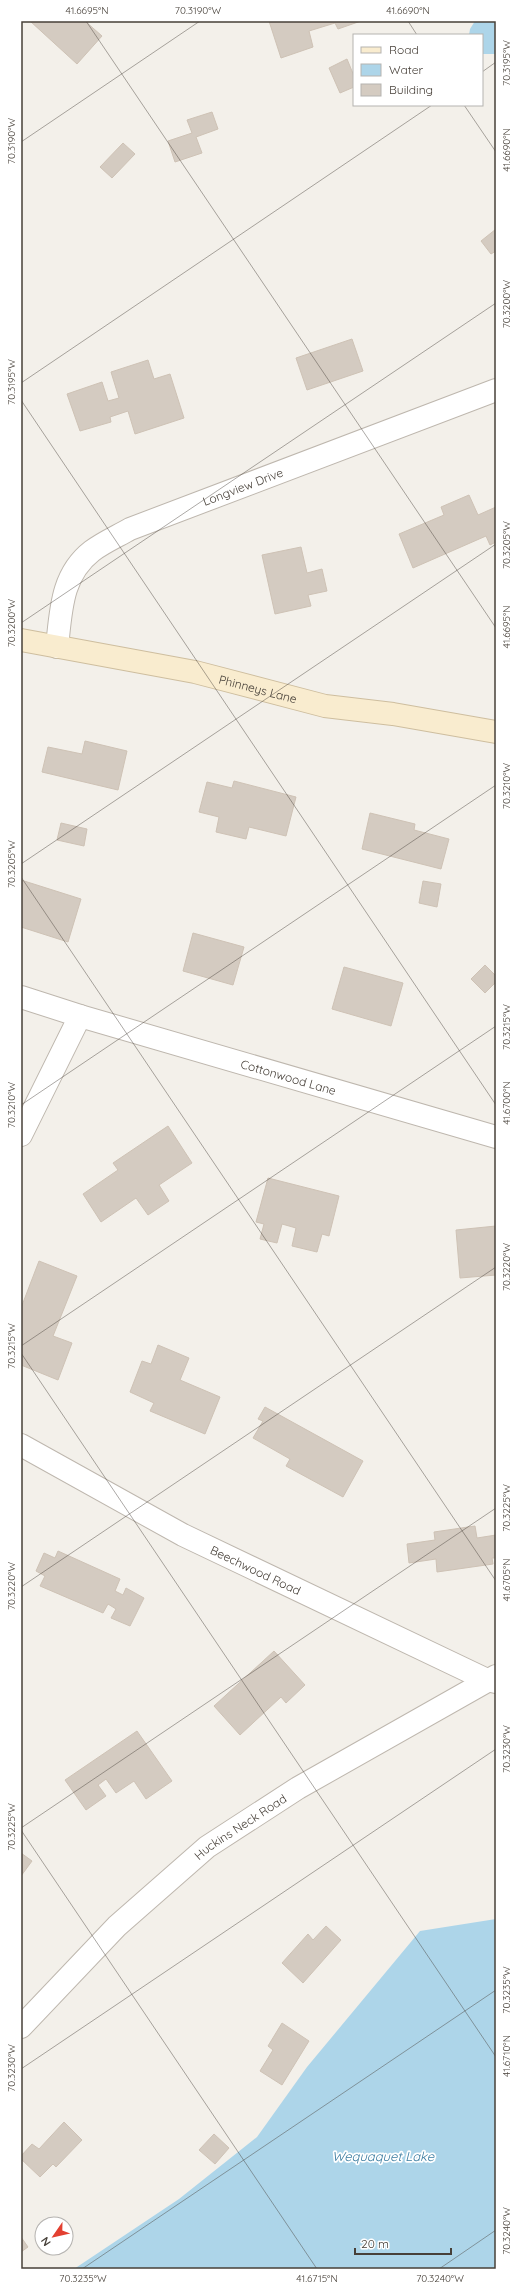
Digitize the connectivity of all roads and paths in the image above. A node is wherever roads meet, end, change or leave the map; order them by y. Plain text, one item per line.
1 (496, 390) edge
2 (21, 640) edge
3 (57, 647) junction
4 (496, 732) edge
5 (21, 996) edge
6 (80, 1016) junction
7 (21, 1135) edge
8 (496, 1137) edge
9 (21, 1445) edge
10 (493, 1680) edge
11 (21, 2027) edge

1 - 3 street, Longview Drive
2 - 3 main road, Phinneys Lane
3 - 4 main road, Phinneys Lane
5 - 6 street, Cottonwood Lane
6 - 7 street
6 - 8 street, Cottonwood Lane
9 - 10 street, Beechwood Road
10 - 11 street, Huckins Neck Road

